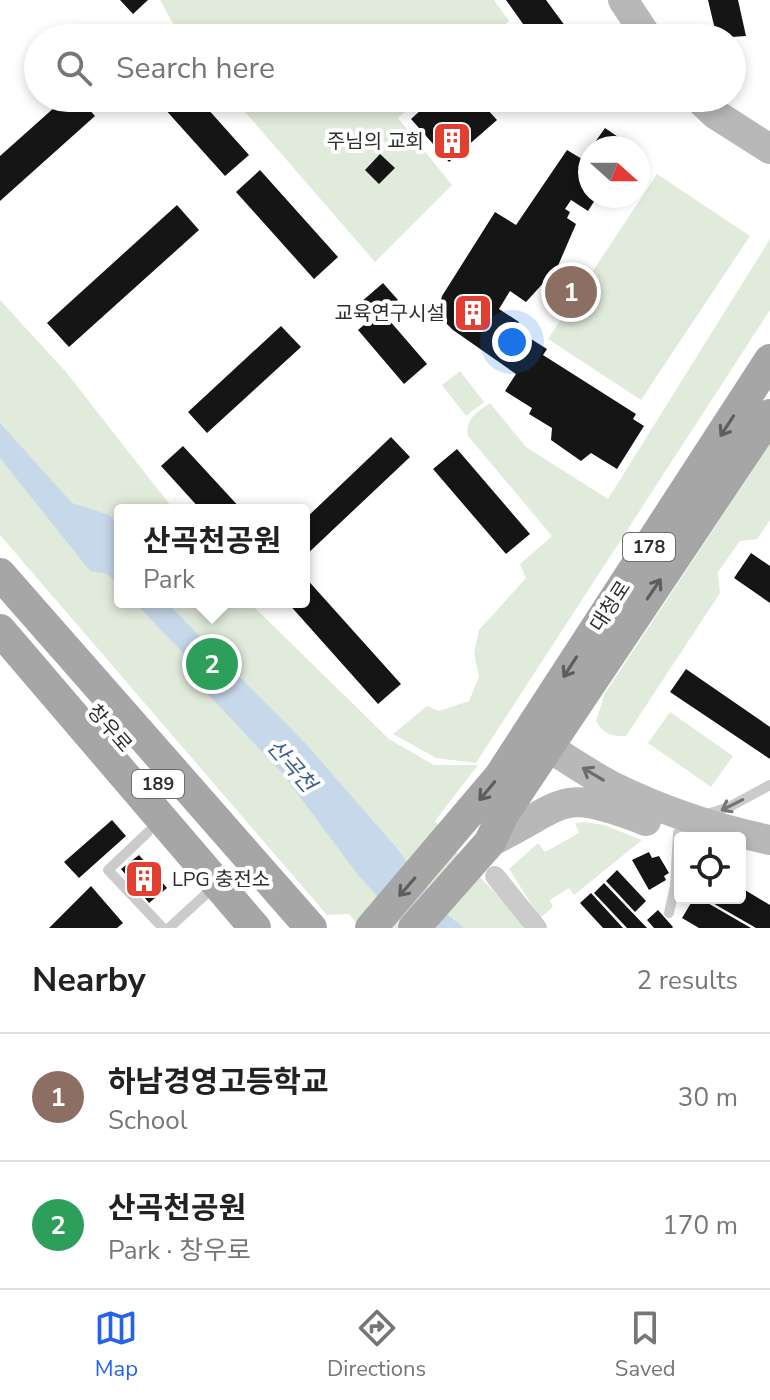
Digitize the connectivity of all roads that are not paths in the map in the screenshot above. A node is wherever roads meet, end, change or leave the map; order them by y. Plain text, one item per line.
1 (623, 0) edge
2 (639, 24) edge
3 (713, 112) edge
4 (770, 149) edge
5 (770, 360) edge
6 (770, 415) edge
7 (0, 574) edge
8 (0, 600) edge
9 (0, 630) edge
10 (0, 659) edge
11 (538, 740) junction
12 (770, 785) edge
13 (688, 829) edge
14 (148, 832) junction
15 (770, 840) edge
16 (490, 842) junction
17 (746, 852) edge
18 (770, 857) edge
19 (480, 874) junction
20 (205, 895) junction
21 (669, 913) dead end
22 (163, 928) edge
23 (169, 928) edge
24 (234, 928) edge
25 (255, 928) edge
26 (282, 928) edge
27 (311, 928) edge
28 (371, 928) edge
29 (414, 928) edge
30 (537, 928) edge

1 - 2 main road
3 - 4 main road
5 -> 11 main road, 대청로 / 178
11 -> 6 main road, 대청로 / 178
7 - 27 main road
8 - 26 main road, 창우로 / 189
9 - 25 main road, 창우로 / 189
10 - 14 main road
13 -> 11 main road
11 - 16 main road, 대청로 / 178
11 -> 28 main road, 대청로 / 178
12 -> 13 lane
13 - 15 main road
13 - 16 main road
13 - 21 lane
14 - 20 main road
14 - 22 lane
16 - 19 main road, 대청로 / 178
17 - 18 main road
19 - 29 main road, 178
19 - 30 street
20 - 23 lane
20 - 24 main road

